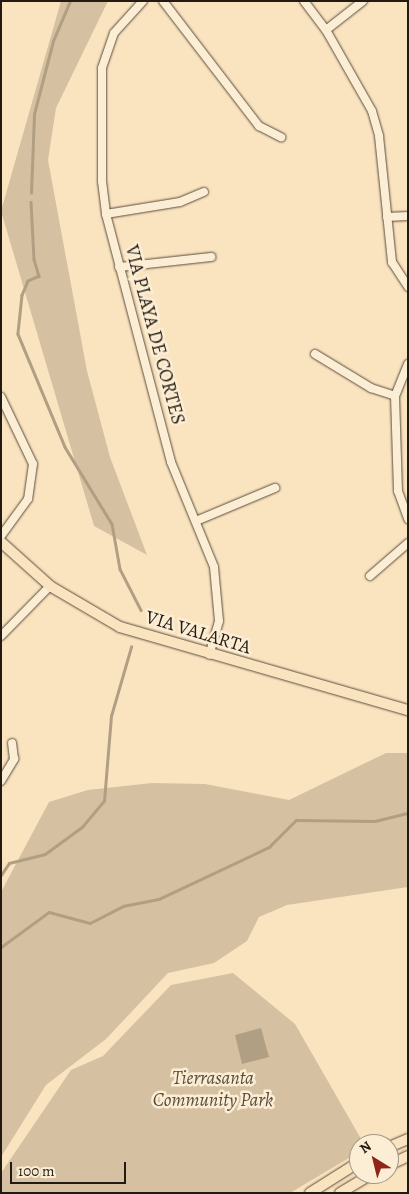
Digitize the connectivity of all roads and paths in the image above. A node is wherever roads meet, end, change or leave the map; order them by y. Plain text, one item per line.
1 (143, 1) edge
2 (163, 1) edge
3 (304, 1) edge
4 (363, 1) edge
5 (326, 30) junction
6 (281, 137) dead end
7 (204, 192) dead end
8 (106, 214) junction
9 (408, 216) edge
10 (387, 217) junction
11 (211, 257) dead end
12 (119, 267) junction
13 (408, 287) edge
14 (315, 354) dead end
15 (408, 364) edge
16 (395, 396) junction
17 (1, 397) edge
18 (275, 488) dead end
19 (408, 519) edge
20 (196, 521) junction
21 (1, 536) edge
22 (1, 542) edge
23 (408, 543) edge
24 (370, 576) dead end
25 (50, 586) junction
26 (1, 636) edge
27 (209, 655) junction
28 (408, 710) edge
29 (12, 743) dead end
30 (1, 781) edge
31 (349, 1169) edge
32 (355, 1184) edge
33 (314, 1192) edge
34 (340, 1193) edge

1 - 8 street, VIA PLAYA DE CORTES
2 - 6 street
3 - 5 street
4 - 5 street
5 - 10 street
7 - 8 street
8 - 12 street, VIA PLAYA DE CORTES
9 - 10 street
10 - 13 street
11 - 12 street
12 - 20 street, VIA PLAYA DE CORTES
14 - 16 street
15 - 16 street
16 - 19 street
17 - 21 street
18 - 20 street
20 - 27 street, VIA PLAYA DE CORTES
22 - 25 main road, VIA VALARTA
23 - 24 street
25 - 26 street
25 - 27 main road, VIA VALARTA
27 - 28 main road, VIA VALARTA
29 - 30 street
31 - 33 main road
32 - 34 main road

